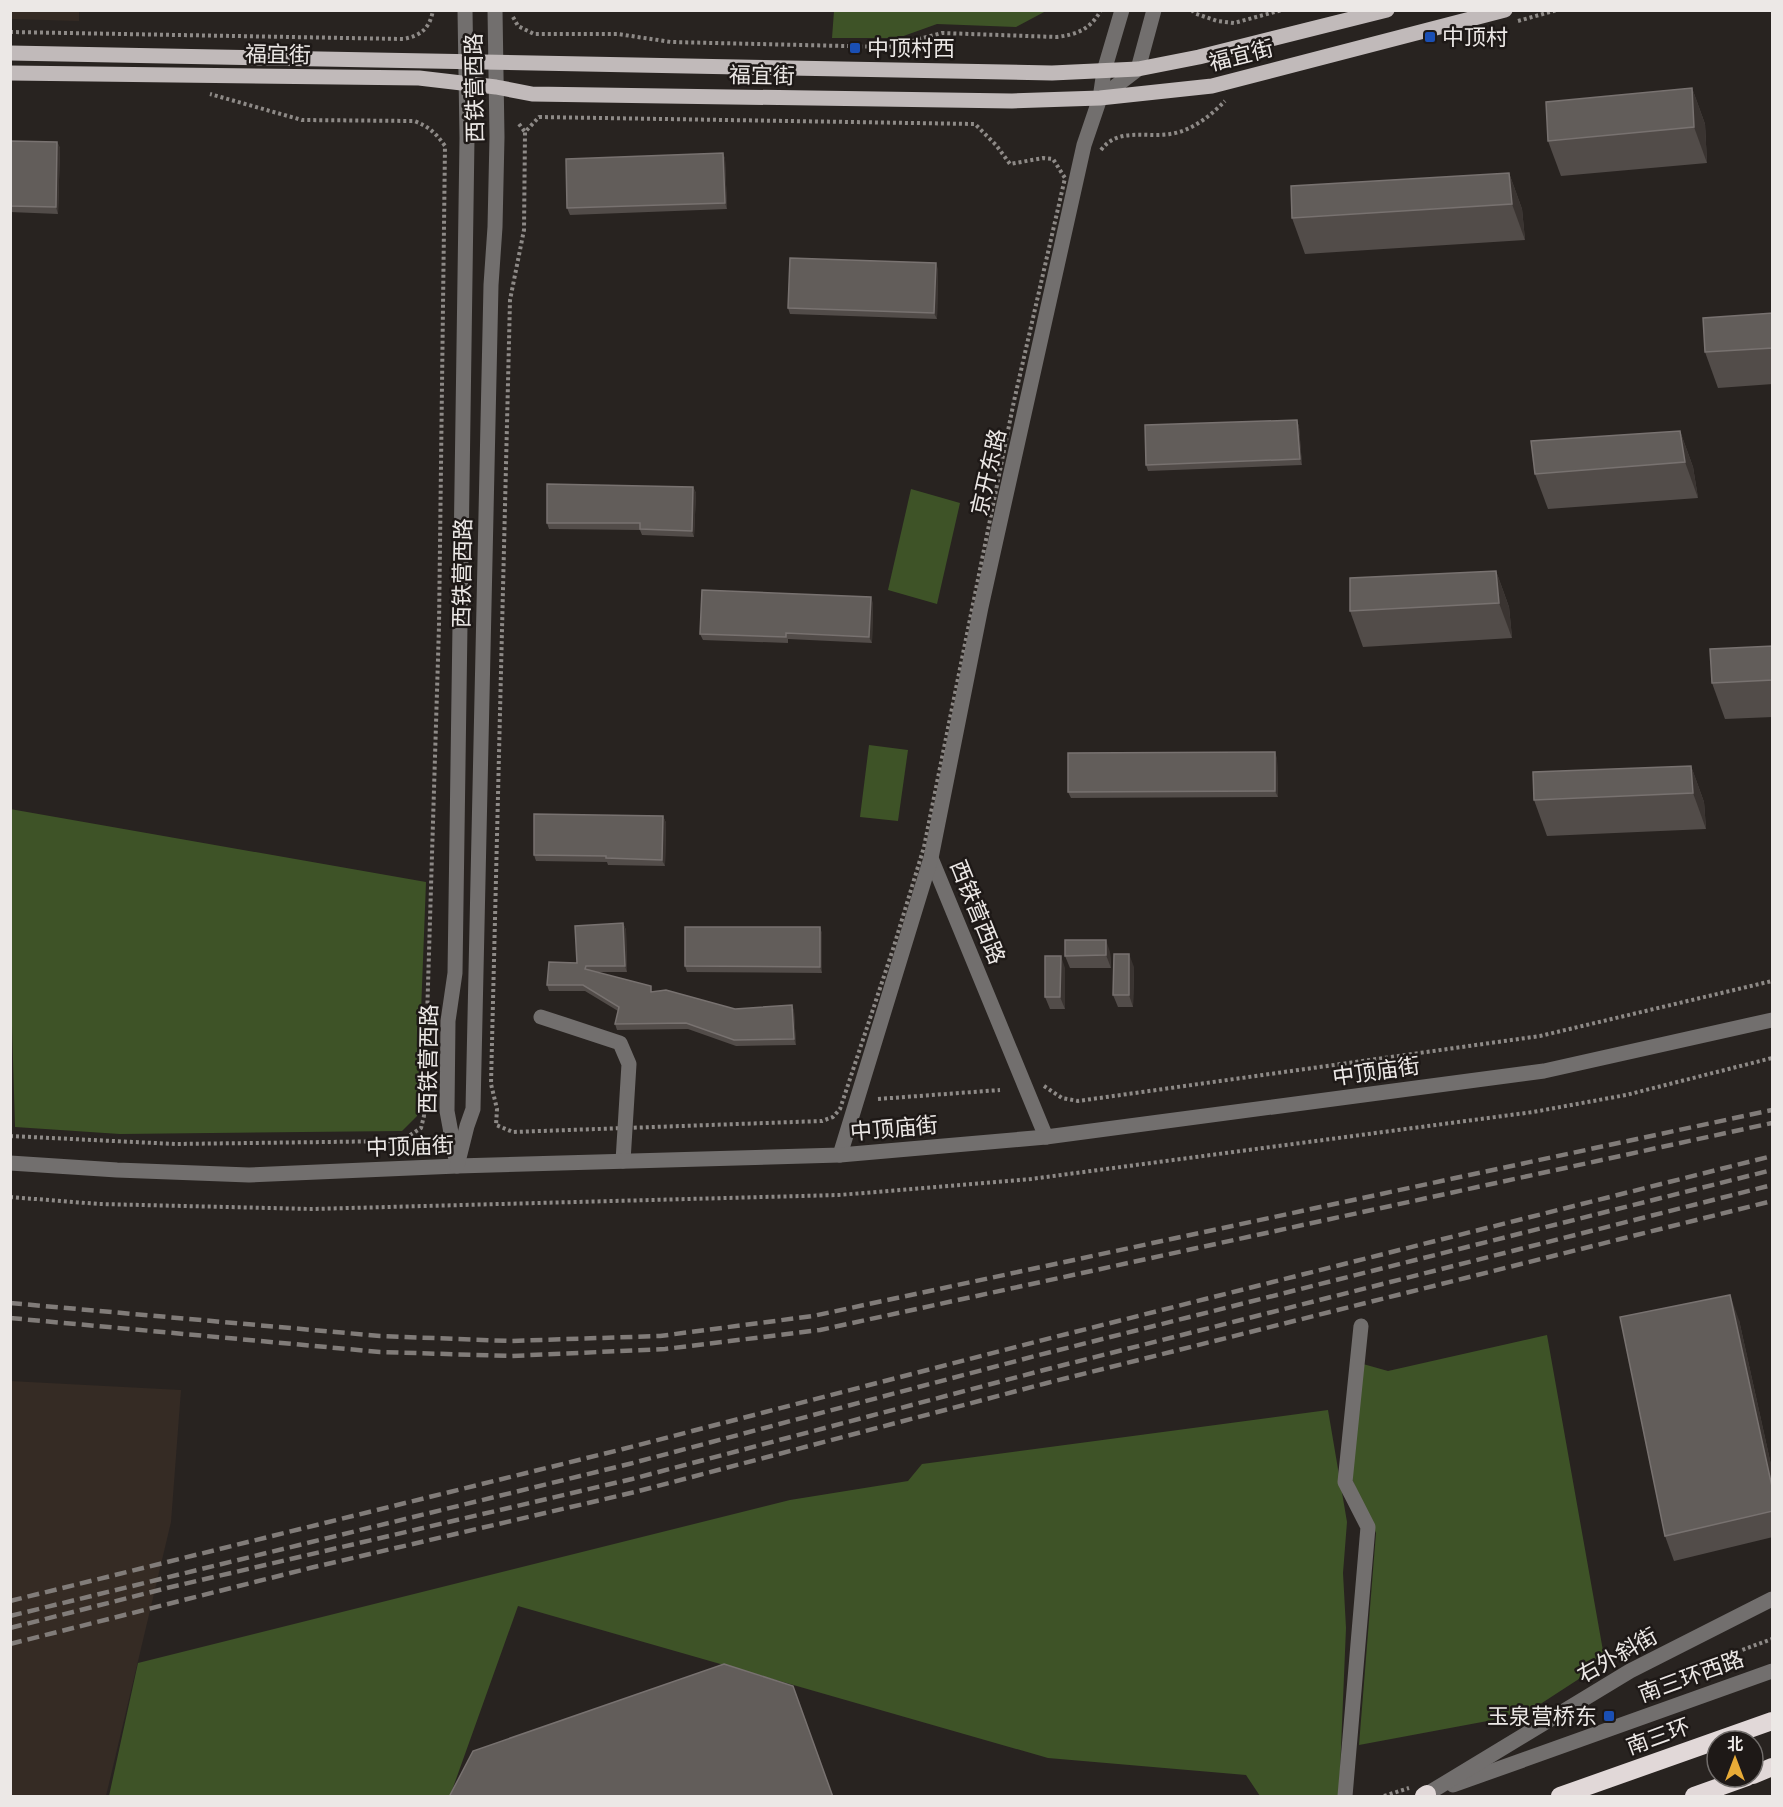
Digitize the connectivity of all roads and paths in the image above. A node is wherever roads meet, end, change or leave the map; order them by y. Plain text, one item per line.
1 (434, 10) edge
2 (465, 10) edge
3 (495, 10) edge
4 (511, 10) edge
5 (1101, 10) edge
6 (1122, 10) edge
7 (1154, 10) edge
8 (1192, 10) edge
9 (1282, 10) edge
10 (1387, 10) edge
11 (1557, 10) edge
12 (1508, 16) edge
13 (518, 26) junction
14 (514, 31) dead end
15 (10, 32) edge
16 (10, 53) edge
17 (466, 62) junction
18 (496, 62) junction
19 (1138, 69) junction
20 (1104, 71) junction
21 (10, 73) edge
22 (466, 84) junction
23 (496, 87) junction
24 (199, 94) dead end
25 (1100, 98) junction
26 (1228, 98) dead end
27 (437, 123) dead end
28 (519, 124) dead end
29 (432, 130) junction
30 (525, 132) junction
31 (1096, 158) dead end
32 (931, 858) junction
33 (1773, 981) edge
34 (541, 1017) dead end
35 (1773, 1020) edge
36 (1042, 1085) dead end
37 (1000, 1090) dead end
38 (878, 1099) dead end
39 (625, 1128) junction
40 (10, 1136) edge
41 (1046, 1137) junction
42 (840, 1155) junction
43 (623, 1161) junction
44 (10, 1163) edge
45 (457, 1166) junction
46 (1361, 1326) dead end
47 (1773, 1599) edge
48 (1773, 1639) edge
49 (1773, 1671) edge
50 (1630, 1691) dead end
51 (1773, 1721) edge
52 (1715, 1789) edge
53 (1424, 1796) edge
54 (1346, 1797) edge
55 (1560, 1797) edge
56 (1694, 1797) edge

1 - 15 path
2 - 17 street, 西铁营西路
3 - 18 street, 西铁营西路
4 - 13 path
5 - 13 path
6 - 20 street, 京开东路
7 - 19 street
8 - 9 path
10 - 19 main road, 福宜街
11 - 12 path
12 - 25 main road, 福宜街
13 - 14 path
16 - 17 main road, 福宜街
17 - 18 main road, 福宜街
17 - 22 street, 西铁营西路
18 - 20 main road, 福宜街
18 - 23 street, 西铁营西路
19 - 20 main road, 福宜街
19 - 25 street
20 - 25 street, 京开东路
21 - 22 main road, 福宜街
22 - 23 main road, 福宜街
22 - 45 street, 西铁营西路
23 - 25 main road, 福宜街
23 - 45 street, 西铁营西路
24 - 29 path
25 - 32 street, 京开东路
26 - 31 path
27 - 29 path
28 - 30 path
29 - 40 path
30 - 39 path
30 - 39 path
32 - 41 street, 西铁营西路
32 - 42 street, 西铁营西路
33 - 36 path
34 - 39 street
35 - 41 street, 中顶庙街
37 - 38 path
39 - 43 street
41 - 42 street, 中顶庙街
42 - 43 street, 中顶庙街
43 - 45 street, 中顶庙街
44 - 45 street, 中顶庙街
46 - 54 street
47 - 53 street, 右外斜街
48 - 50 path
49 - 53 street, 南三环西路
51 - 55 highway, 南三环
52 - 56 highway

